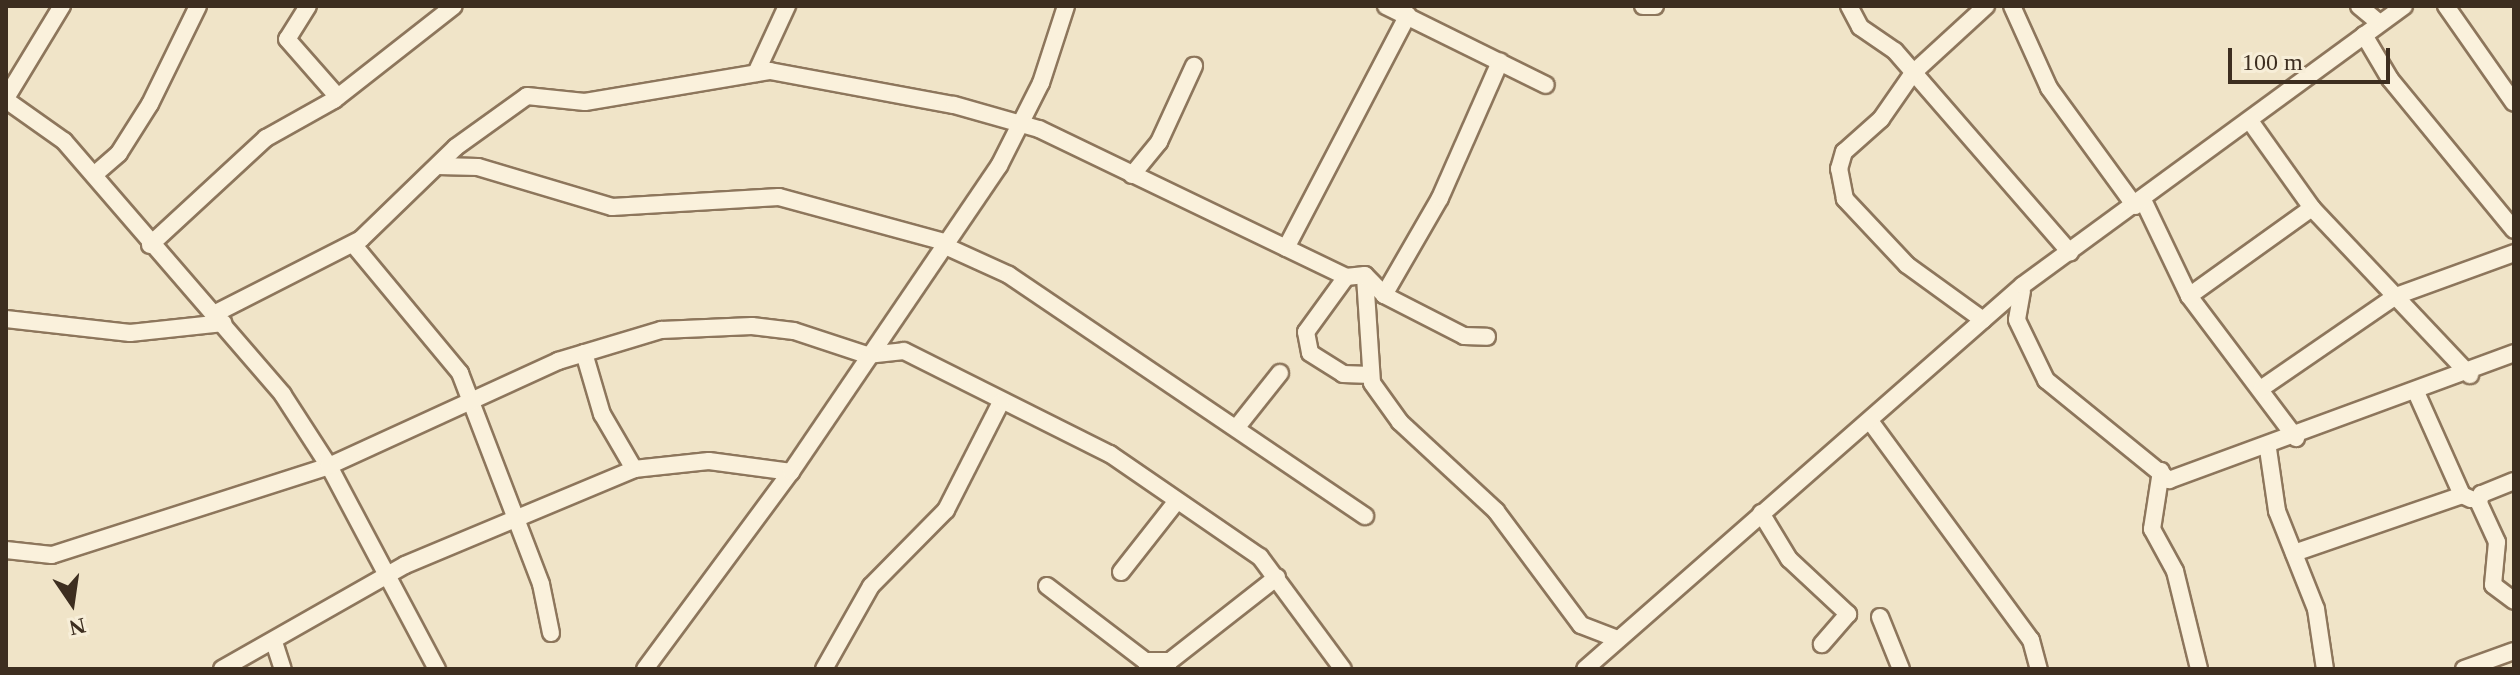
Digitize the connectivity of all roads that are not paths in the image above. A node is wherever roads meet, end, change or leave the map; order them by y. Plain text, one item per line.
1 (62, 6) edge
2 (198, 6) edge
3 (308, 6) edge
4 (454, 6) edge
5 (787, 6) edge
6 (1066, 6) edge
7 (1386, 6) edge
8 (1643, 6) edge
9 (1655, 6) edge
10 (1849, 6) edge
11 (1986, 6) edge
12 (2012, 6) edge
13 (2359, 6) edge
14 (2404, 6) edge
15 (2446, 6) edge
16 (1408, 15) junction
17 (2379, 23) junction
18 (2364, 35) junction
19 (1500, 62) junction
20 (1194, 66) dead end
21 (756, 73) junction
22 (1913, 73) junction
23 (1546, 85) dead end
24 (338, 97) junction
25 (6, 99) edge
26 (2514, 103) edge
27 (2250, 121) junction
28 (1016, 126) junction
29 (438, 166) junction
30 (94, 175) junction
31 (1132, 175) junction
32 (2139, 203) junction
33 (2312, 208) junction
34 (2514, 230) edge
35 (353, 244) junction
36 (944, 244) junction
37 (150, 245) junction
38 (1286, 248) junction
39 (2070, 252) junction
40 (2514, 253) edge
41 (1365, 275) junction
42 (1346, 277) junction
43 (2022, 291) junction
44 (1384, 295) junction
45 (2189, 296) junction
46 (2396, 296) junction
47 (6, 319) edge
48 (218, 319) junction
49 (1983, 320) junction
50 (1487, 337) dead end
51 (584, 353) junction
52 (2514, 353) edge
53 (867, 355) junction
54 (1280, 373) dead end
55 (1371, 375) junction
56 (2470, 375) junction
57 (2262, 388) junction
58 (2416, 392) junction
59 (470, 401) junction
60 (1001, 402) junction
61 (1870, 421) junction
62 (1237, 427) junction
63 (2296, 438) junction
64 (2268, 449) junction
65 (329, 466) junction
66 (634, 469) junction
67 (2161, 471) junction
68 (791, 472) junction
69 (2514, 481) edge
70 (2462, 495) junction
71 (1176, 502) junction
72 (2479, 503) junction
73 (1761, 513) junction
74 (1365, 516) dead end
75 (517, 523) junction
76 (6, 550) edge
77 (2294, 553) junction
78 (1121, 572) dead end
79 (389, 576) junction
80 (1277, 577) junction
81 (1047, 586) dead end
82 (2514, 601) edge
83 (1880, 617) dead end
84 (551, 633) dead end
85 (1617, 639) junction
86 (274, 642) junction
87 (1822, 644) dead end
88 (2514, 651) edge
89 (222, 669) edge
90 (283, 669) edge
91 (437, 669) edge
92 (645, 669) edge
93 (824, 669) edge
94 (1343, 669) edge
95 (1585, 669) edge
96 (1901, 669) edge
97 (2039, 669) edge
98 (2199, 669) edge
99 (2325, 669) edge
100 (2464, 669) edge

1 - 25 street
2 - 30 street
3 - 24 street
4 - 24 street
5 - 21 street
6 - 28 street
7 - 16 street
8 - 9 street
10 - 22 street
11 - 22 street
12 - 32 street
13 - 17 street
14 - 17 street
15 - 26 street
16 - 19 street
16 - 38 street
17 - 18 street
18 - 27 street
18 - 34 street
19 - 23 street
19 - 44 street
20 - 31 street
21 - 28 street
21 - 29 street
22 - 39 street
22 - 49 street
24 - 37 street
25 - 30 street
27 - 32 street
27 - 33 street
28 - 31 street
28 - 36 street
29 - 35 street
29 - 36 street
30 - 37 street
31 - 38 street
32 - 39 street
32 - 45 street
33 - 45 street
33 - 46 street
35 - 48 street
35 - 59 street
36 - 53 street
36 - 62 street
37 - 48 street
38 - 42 street
39 - 43 street
40 - 46 street
41 - 42 street
41 - 44 street
41 - 55 street
42 - 55 street
43 - 49 street
43 - 67 street
44 - 50 street
45 - 57 street
46 - 56 street
46 - 57 street
47 - 48 street
48 - 65 street
49 - 61 street
51 - 53 street
51 - 59 street
51 - 66 street
52 - 56 street
53 - 60 street
53 - 68 street
54 - 62 street
55 - 85 street
56 - 58 street
57 - 63 street
58 - 63 street
58 - 70 street
59 - 65 street
59 - 75 street
60 - 71 street
60 - 93 street
61 - 73 street
61 - 97 street
62 - 74 street
63 - 64 street
64 - 67 street
64 - 77 street
65 - 76 street
65 - 79 street
66 - 68 street
66 - 75 street
67 - 98 street
68 - 92 street
69 - 72 street
70 - 72 street
70 - 77 street
71 - 78 street
71 - 80 street
72 - 82 street
73 - 85 street
73 - 87 street
75 - 79 street
75 - 84 street
77 - 99 street
79 - 86 street
79 - 91 street
80 - 81 street
80 - 94 street
83 - 96 street
85 - 95 street
86 - 89 street
86 - 90 street
88 - 100 street

